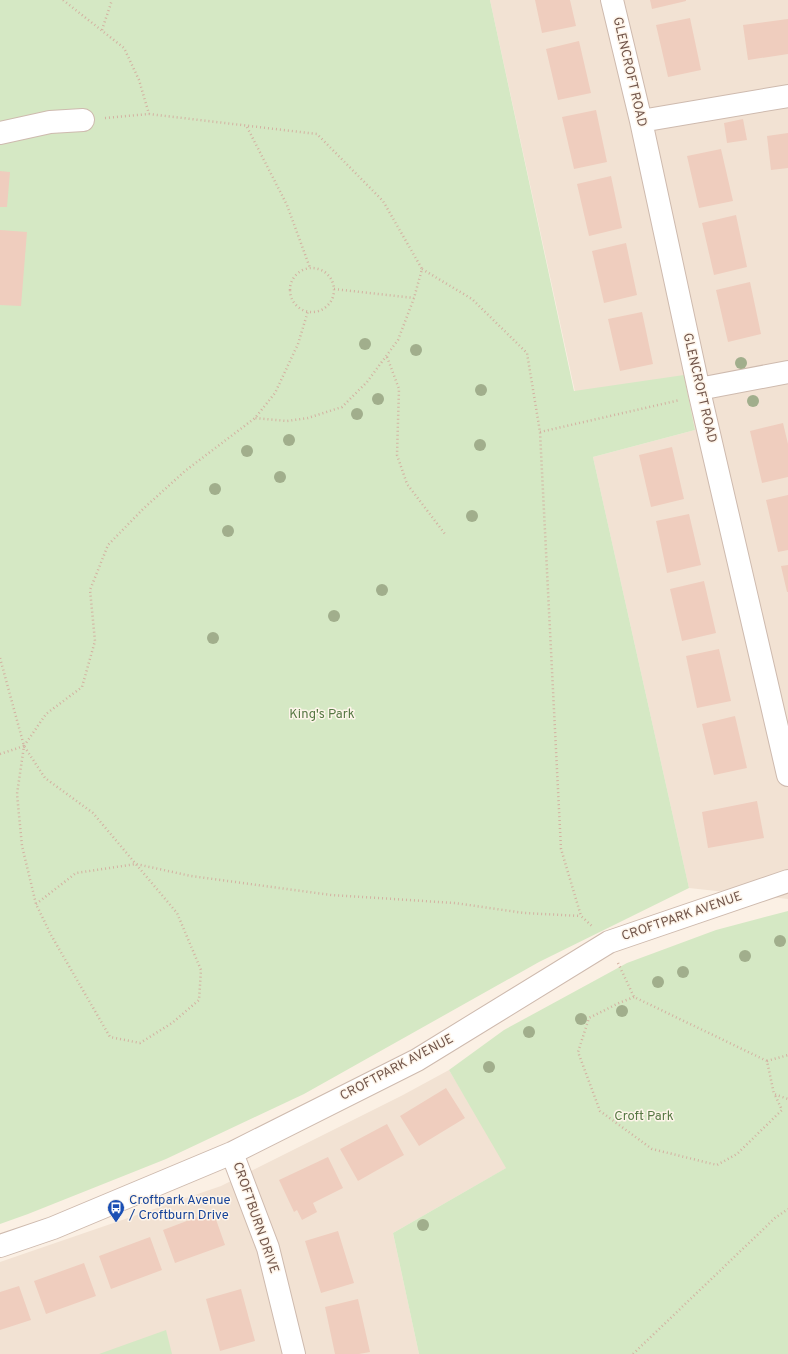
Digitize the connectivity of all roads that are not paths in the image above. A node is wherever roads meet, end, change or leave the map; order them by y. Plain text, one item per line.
1 (612, 0) edge
2 (788, 96) edge
3 (83, 120) road end
4 (641, 121) junction
5 (0, 133) edge
6 (788, 372) edge
7 (700, 392) junction
8 (788, 775) edge
9 (788, 881) edge
10 (232, 1153) junction
11 (0, 1246) edge
12 (294, 1354) edge

1 - 4 street, GLENCROFT ROAD
2 - 4 street
3 - 5 street
4 - 7 street, GLENCROFT ROAD
6 - 7 street
7 - 8 street, GLENCROFT ROAD
9 - 10 street, CROFTPARK AVENUE
10 - 11 street, CROFTPARK AVENUE
10 - 12 street, CROFTBURN DRIVE

